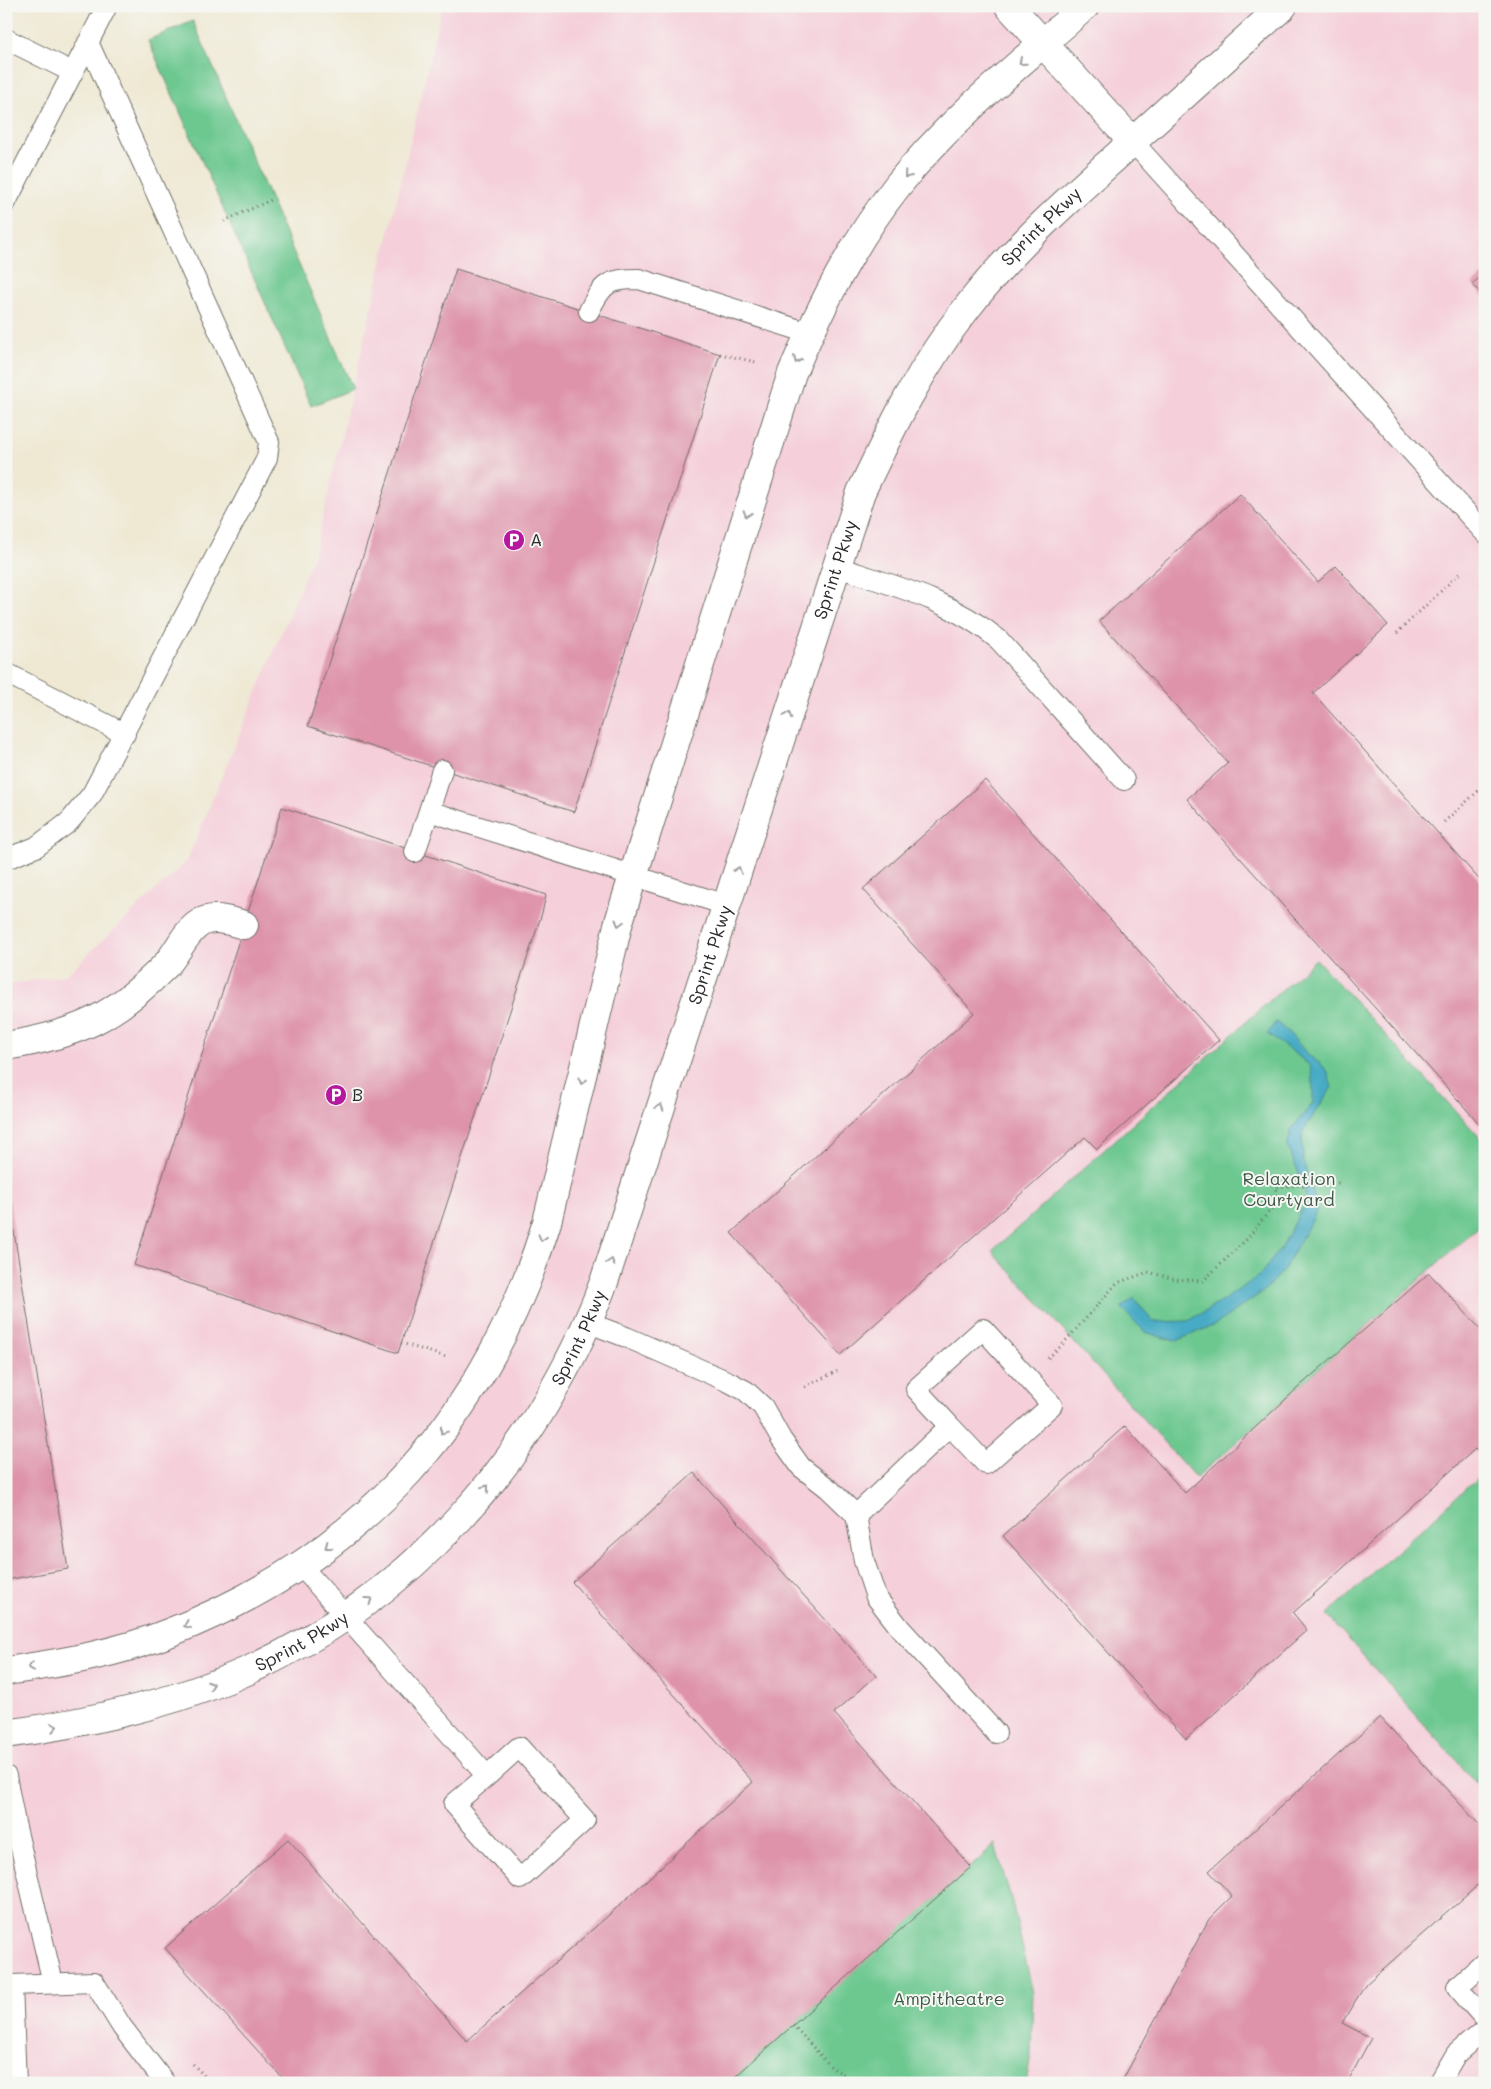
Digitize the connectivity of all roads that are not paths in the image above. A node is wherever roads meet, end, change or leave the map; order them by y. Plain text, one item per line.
1 (107, 6) edge
2 (1085, 6) edge
3 (1283, 6) edge
4 (1011, 8) edge
5 (6, 39) edge
6 (88, 42) junction
7 (1043, 43) junction
8 (72, 72) junction
9 (1133, 142) junction
10 (6, 202) edge
11 (589, 311) dead end
12 (809, 334) junction
13 (1485, 533) edge
14 (836, 567) junction
15 (6, 673) edge
16 (125, 734) junction
17 (442, 770) dead end
18 (1124, 780) dead end
19 (428, 811) junction
20 (416, 852) dead end
21 (6, 859) edge
22 (633, 876) junction
23 (726, 905) junction
24 (244, 925) dead end
25 (6, 1046) edge
26 (589, 1323) junction
27 (950, 1426) junction
28 (856, 1515) junction
29 (301, 1566) junction
30 (346, 1617) junction
31 (6, 1671) edge
32 (6, 1734) edge
33 (996, 1734) dead end
34 (6, 1776) edge
35 (487, 1776) junction
36 (1485, 1962) edge
37 (53, 1983) junction
38 (1485, 2019) edge
39 (1485, 2028) edge
40 (16, 2083) edge
41 (165, 2083) edge
42 (1439, 2083) edge

1 - 6 lane
2 - 7 street
3 - 9 street, Sprint Pkwy
4 - 7 street
5 - 8 lane
6 - 8 lane
6 - 16 lane
7 - 9 street
7 -> 12 street
8 - 10 lane
9 - 13 lane
9 - 14 street, Sprint Pkwy
11 - 12 lane
12 -> 22 street
14 - 18 lane
23 -> 14 street, Sprint Pkwy
15 - 16 lane
16 - 21 lane
17 - 19 lane
19 - 20 lane
19 - 22 lane
22 - 23 lane
22 -> 29 street
26 -> 23 street, Sprint Pkwy
24 - 25 street
26 - 28 lane
30 -> 26 street, Sprint Pkwy
27 - 27 lane
27 - 28 lane
28 - 33 lane
29 - 30 lane
29 -> 31 street
32 -> 30 street, Sprint Pkwy
30 - 35 lane
34 - 37 lane
35 - 35 lane
36 - 38 lane
37 - 40 lane
37 - 41 lane
39 - 42 lane

